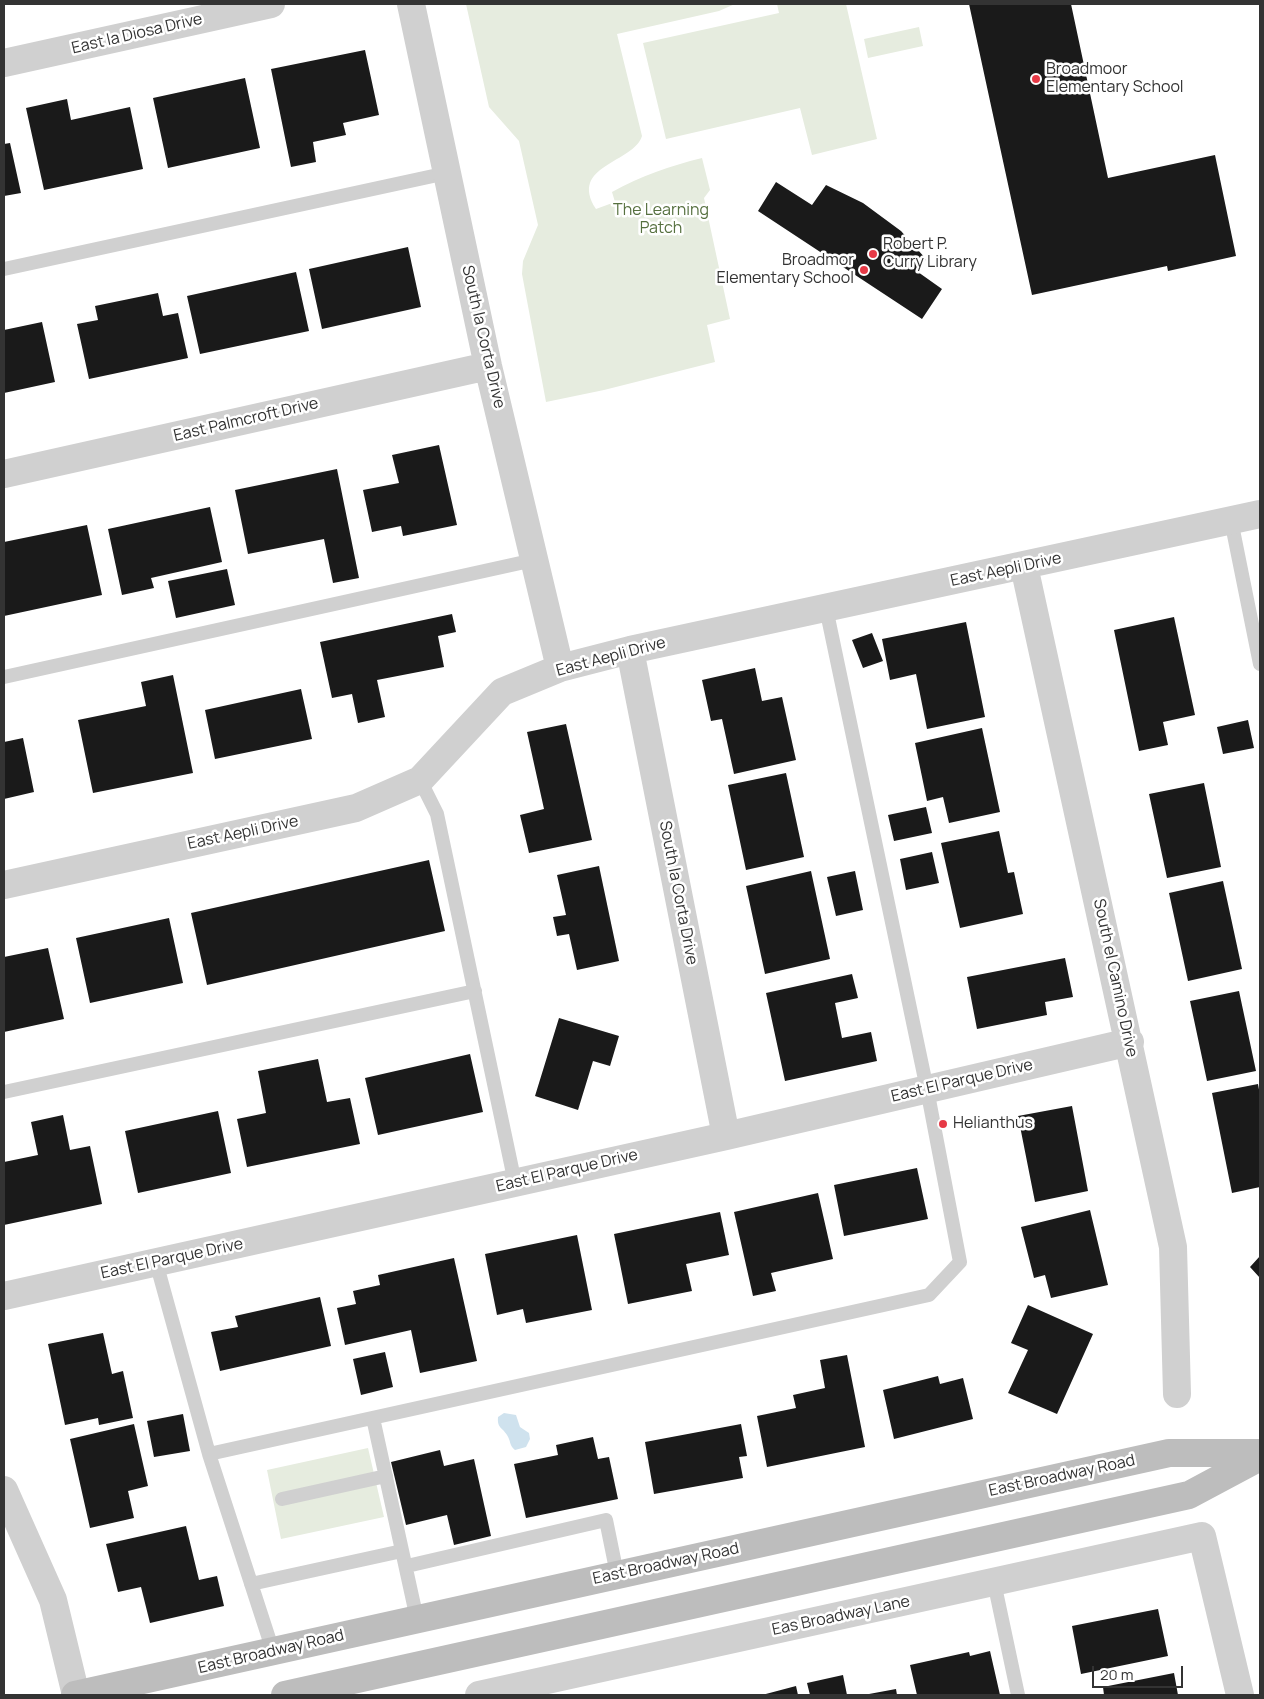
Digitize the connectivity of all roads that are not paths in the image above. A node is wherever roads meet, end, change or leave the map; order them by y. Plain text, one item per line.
1 (271, 4) edge
2 (411, 4) edge
3 (4, 63) edge
4 (447, 173) junction
5 (4, 269) edge
6 (488, 366) junction
7 (4, 474) edge
8 (1260, 514) edge
9 (1231, 520) junction
10 (534, 560) junction
11 (1024, 566) junction
12 (826, 608) junction
13 (630, 650) junction
14 (1260, 664) edge
15 (560, 668) junction
16 (4, 677) edge
17 (420, 780) junction
18 (4, 885) edge
19 (474, 991) junction
20 (1130, 1042) junction
21 (927, 1089) junction
22 (4, 1092) edge
23 (726, 1136) junction
24 (515, 1183) junction
25 (156, 1262) junction
26 (4, 1296) edge
27 (1177, 1394) dead end
28 (373, 1418) junction
29 (209, 1454) junction
30 (1260, 1455) edge
31 (386, 1476) junction
32 (4, 1490) edge
33 (282, 1499) dead end
34 (402, 1551) junction
35 (407, 1566) junction
36 (618, 1574) junction
37 (994, 1582) junction
38 (251, 1584) junction
39 (417, 1619) junction
40 (273, 1651) junction
41 (75, 1695) edge
42 (285, 1695) edge
43 (479, 1695) edge
44 (1018, 1695) edge
45 (1240, 1695) edge

1 - 3 street, East la Diosa Drive
2 - 4 street, South la Corta Drive
4 - 5 lane
4 - 6 street, South la Corta Drive
6 - 7 street, East Palmcroft Drive
6 - 10 street, South la Corta Drive
8 - 9 street, East Aepli Drive
9 - 11 street, East Aepli Drive
9 - 14 lane
10 - 15 street, South la Corta Drive
10 - 16 lane
11 - 12 street, East Aepli Drive
11 - 20 street, South el Camino Drive
12 - 13 street, East Aepli Drive
12 - 21 lane
13 - 15 street, East Aepli Drive
13 - 23 street, South la Corta Drive
15 - 17 street, East Aepli Drive
17 - 18 street, East Aepli Drive
17 - 19 lane
19 - 22 lane
19 - 24 lane
20 - 21 street, East El Parque Drive
20 - 27 street, South el Camino Drive
21 - 23 street, East El Parque Drive
21 - 28 lane
23 - 24 street, East El Parque Drive
24 - 25 street, East El Parque Drive
25 - 26 street, East El Parque Drive
25 - 29 lane
28 - 29 lane
28 - 31 lane
29 - 38 lane
30 - 36 main road, East Broadway Road
30 - 42 main road, East Broadway Road
31 - 33 lane
31 - 34 lane
32 - 41 street
34 - 35 lane
34 - 38 lane
35 - 36 lane
35 - 39 lane
36 - 39 main road, East Broadway Road
37 - 43 street, Eas Broadway Lane
37 - 44 lane
37 - 45 street, Eas Broadway Lane
38 - 40 lane
39 - 40 main road, East Broadway Road
40 - 41 main road, East Broadway Road

